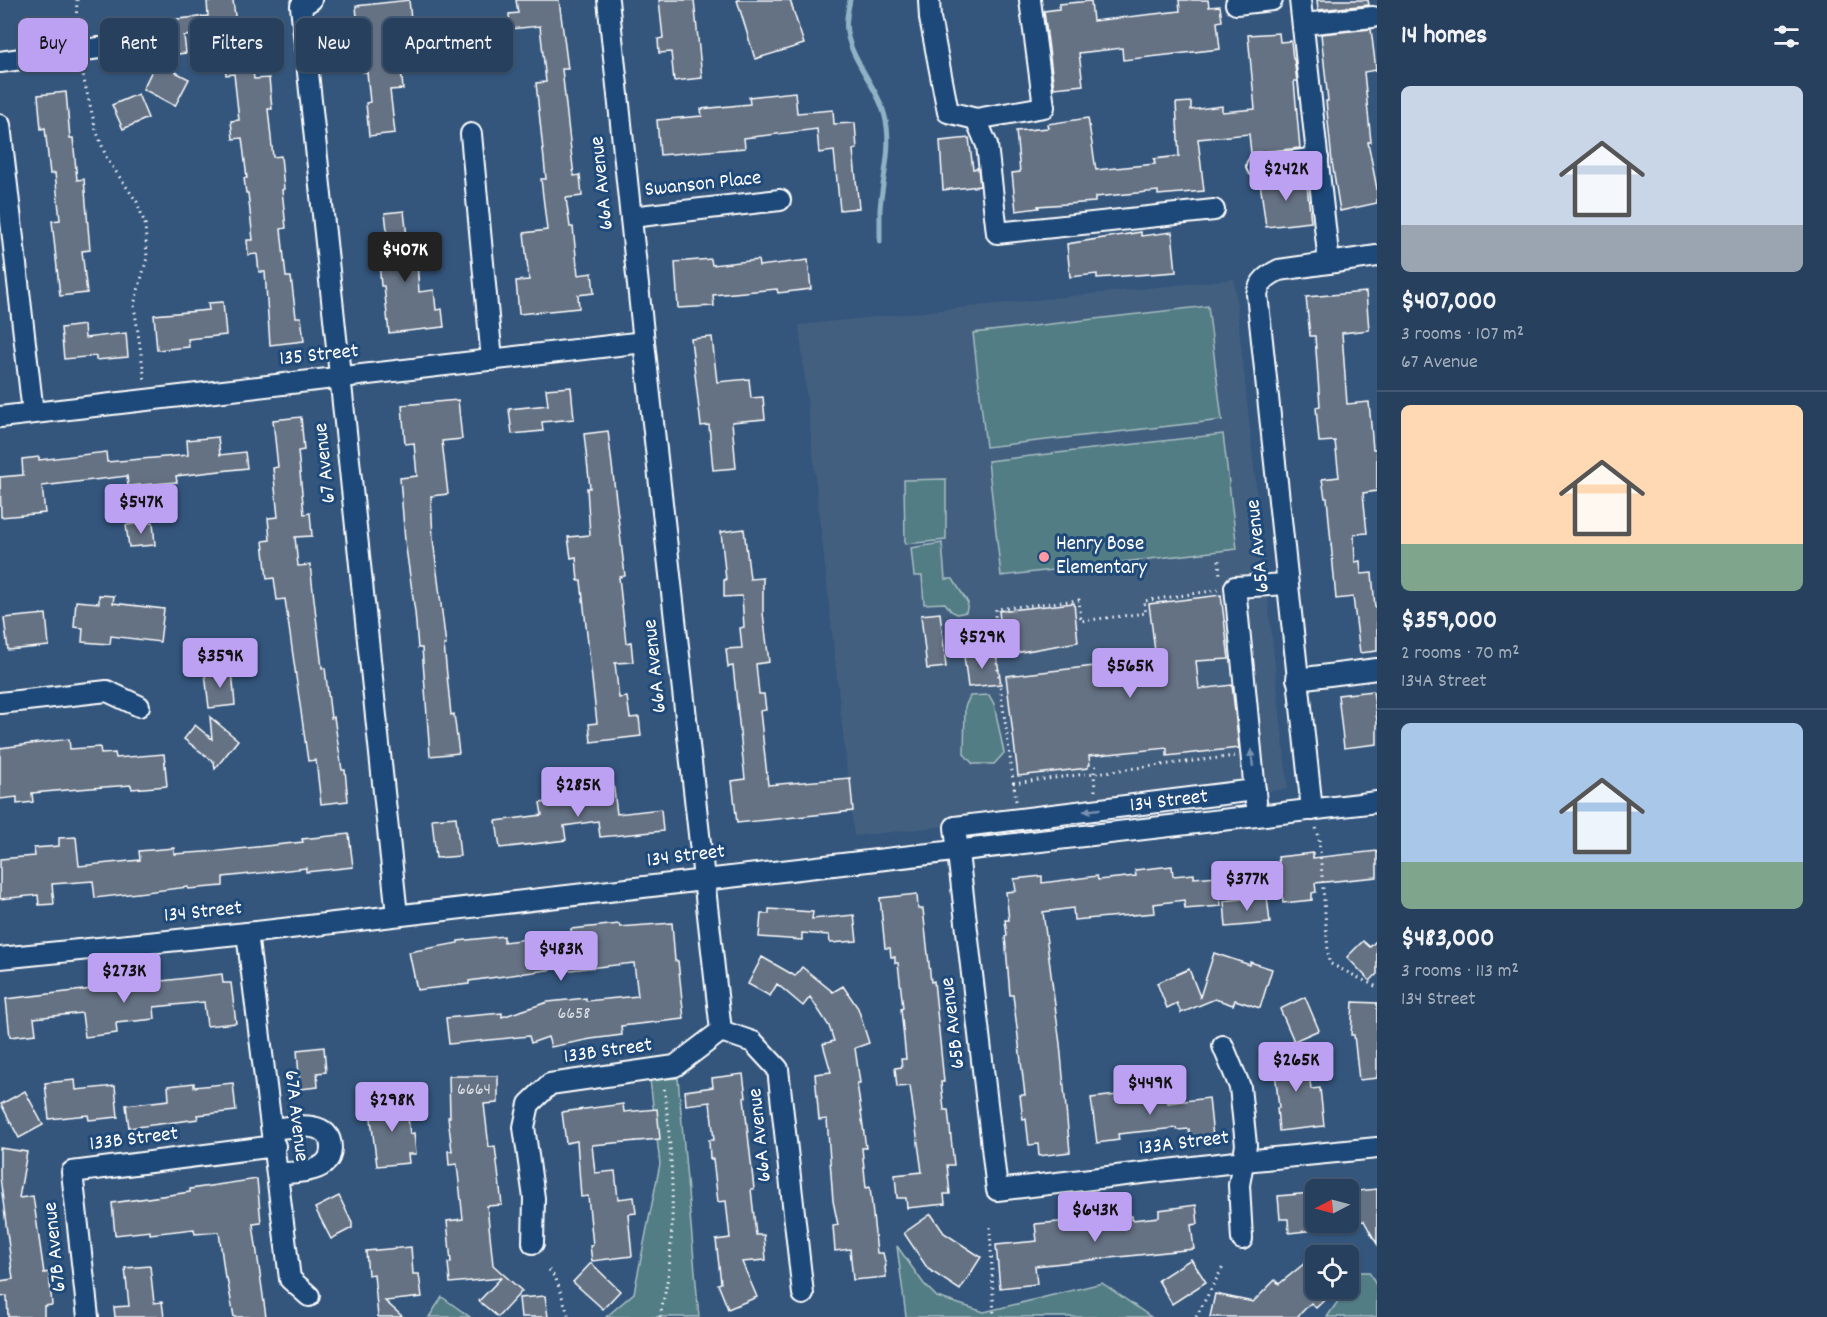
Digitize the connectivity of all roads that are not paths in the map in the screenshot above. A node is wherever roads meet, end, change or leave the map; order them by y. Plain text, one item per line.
1 (608, 0) edge
2 (929, 0) edge
3 (1030, 0) edge
4 (1272, 0) edge
5 (1300, 0) edge
6 (306, 3) edge
7 (1236, 4) dead end
8 (1373, 17) dead end
9 (1303, 24) junction
10 (99, 48) dead end
11 (0, 62) edge
12 (976, 118) junction
13 (0, 125) edge
14 (471, 134) dead end
15 (1318, 158) junction
16 (1257, 166) dead end
17 (780, 200) dead end
18 (1214, 210) dead end
19 (631, 217) junction
20 (1377, 256) edge
21 (1329, 263) junction
22 (644, 342) junction
23 (492, 360) junction
24 (342, 378) junction
25 (33, 413) junction
26 (0, 417) edge
27 (1287, 585) junction
28 (1377, 669) edge
29 (1297, 679) junction
30 (0, 703) edge
31 (139, 706) dead end
32 (1255, 790) junction
33 (1377, 802) edge
34 (1257, 816) junction
35 (1314, 818) junction
36 (958, 851) junction
37 (705, 879) junction
38 (397, 915) junction
39 (248, 933) junction
40 (0, 958) edge
41 (721, 1031) junction
42 (1223, 1046) dead end
43 (274, 1137) junction
44 (1377, 1148) edge
45 (1244, 1161) junction
46 (72, 1172) joint
47 (278, 1174) junction
48 (997, 1190) joint
49 (1242, 1239) dead end
50 (533, 1243) dead end
51 (803, 1294) dead end
52 (309, 1296) dead end
53 (88, 1317) edge

1 - 19 street, 66A Avenue
2 - 12 street
3 - 12 street
4 - 7 street
5 - 9 street
6 - 24 street, 67 Avenue
8 - 9 street
9 - 15 street
10 - 11 street
12 - 18 street
13 - 25 street
14 - 23 street
15 - 16 street
15 - 21 street
17 - 19 street, Swanson Place
19 - 22 street, 66A Avenue
20 - 21 street
21 - 27 street, 65A Avenue
22 - 23 street, 135 Street
22 - 37 street, 66A Avenue
23 - 24 street, 135 Street
24 - 25 street, 135 Street
24 - 38 street, 67 Avenue
25 - 26 street, 135 Street
27 - 29 street, 65A Avenue
32 -> 27 street
28 - 29 street
29 - 35 street, 65A Avenue
30 - 31 street
32 - 34 street
32 -> 36 street, 65B Avenue
33 - 35 street, 134 Street
34 - 35 street, 134 Street
34 - 36 street, 134 Street
36 - 37 street, 134 Street
36 - 48 street, 65B Avenue
37 - 38 street, 134 Street
37 - 41 street, 66A Avenue
38 - 39 street, 134 Street
39 - 40 street, 134 Street
39 - 43 street, 67A Avenue
41 - 50 street, 133B Street
41 - 51 street, 66A Avenue
42 - 45 street
43 - 46 street, 133B Street
43 - 47 street, 67A Avenue
43 - 47 street
44 - 45 street, 133A Street
45 - 48 street, 133A Street
45 - 49 street
46 - 53 street, 67B Avenue
47 - 52 street, 67A Avenue

